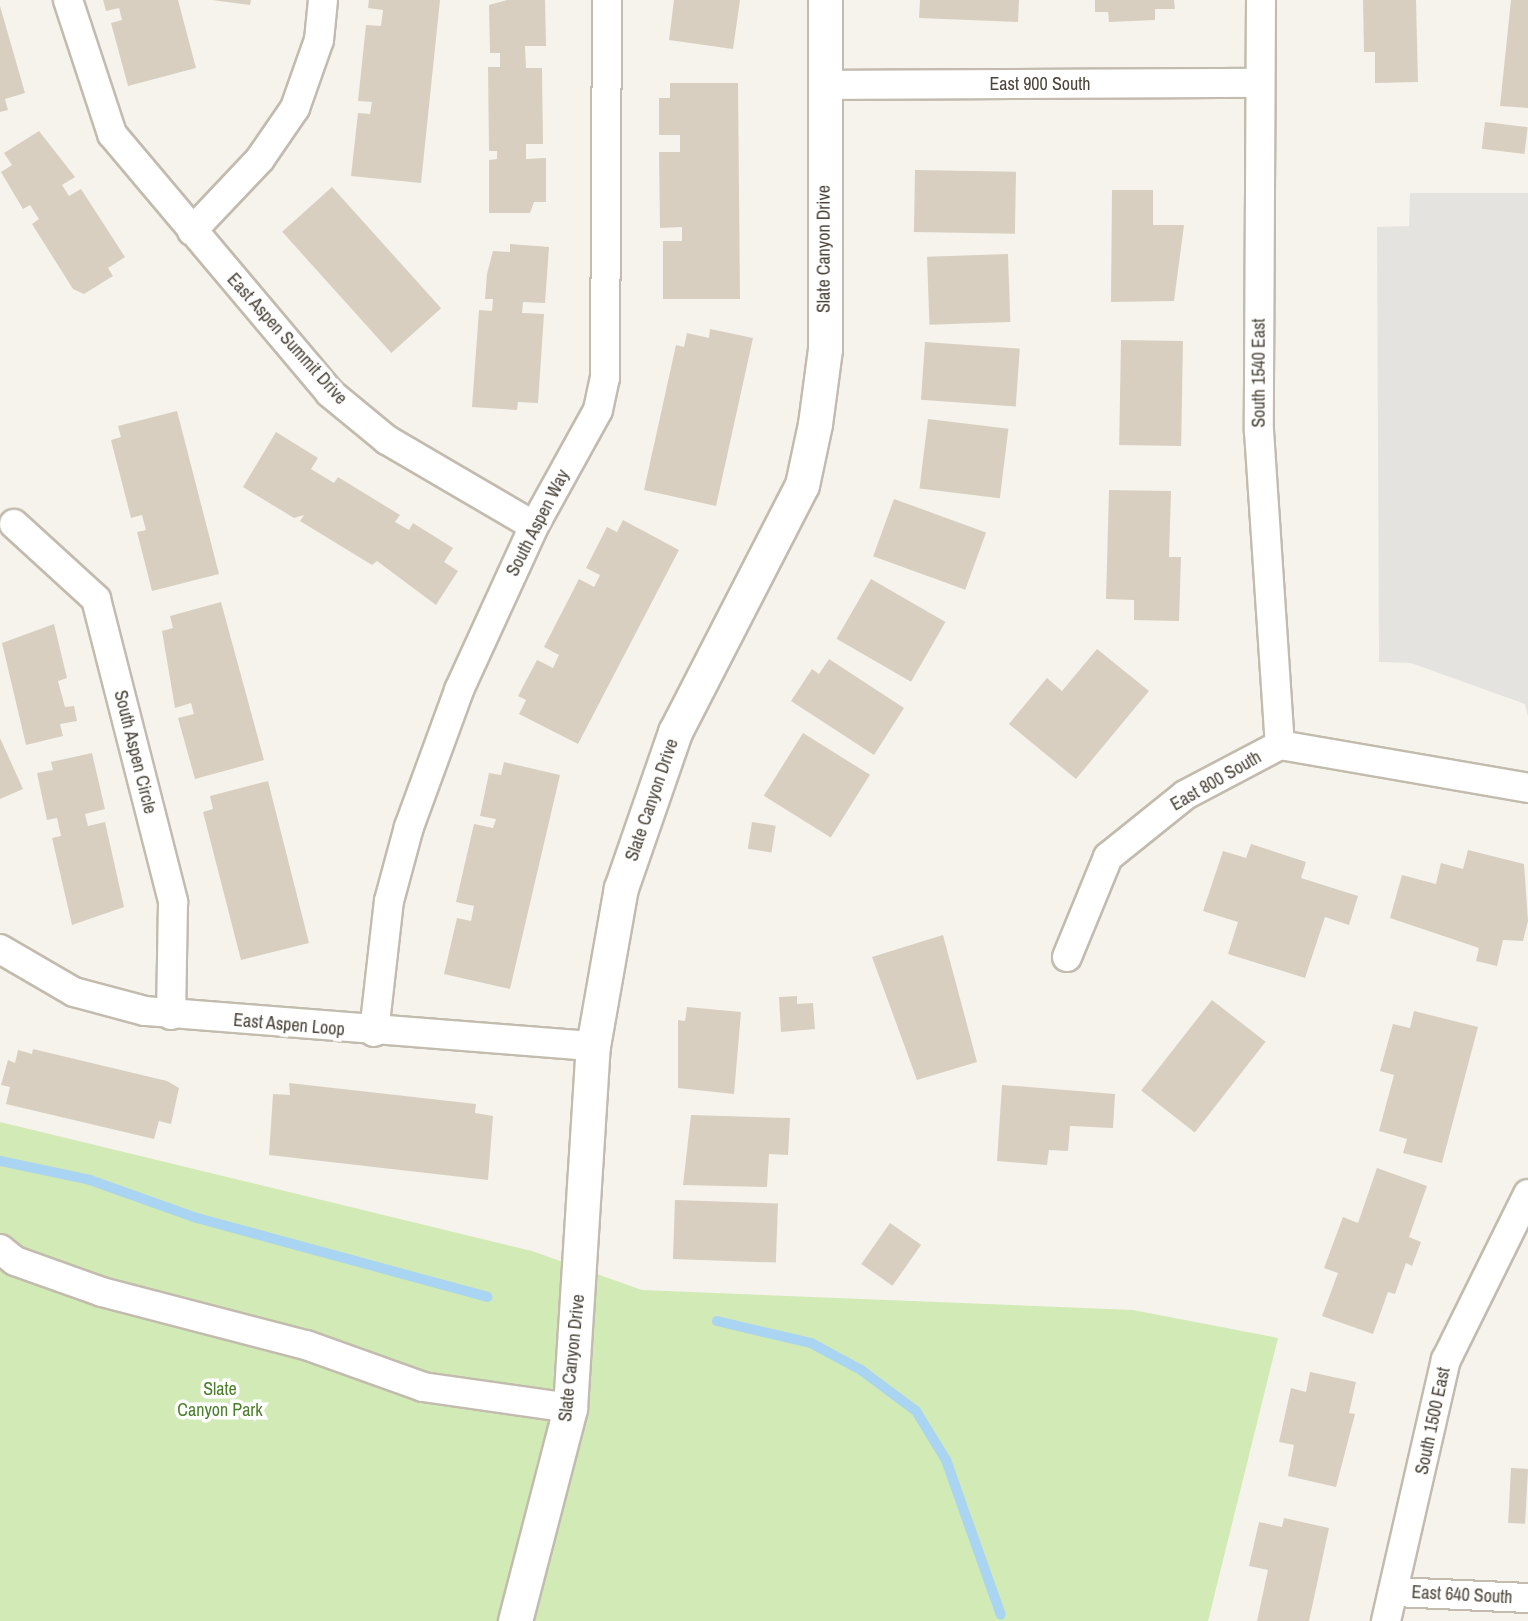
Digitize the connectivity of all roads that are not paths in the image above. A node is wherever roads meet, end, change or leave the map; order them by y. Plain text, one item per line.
1 (68, 0) edge
2 (323, 0) edge
3 (607, 0) edge
4 (825, 0) edge
5 (1261, 0) edge
6 (1257, 83) junction
7 (823, 85) junction
8 (192, 231) junction
9 (14, 524) dead end
10 (534, 526) junction
11 (1280, 744) junction
12 (1528, 788) edge
13 (0, 948) edge
14 (1067, 957) dead end
15 (171, 1015) junction
16 (373, 1032) junction
17 (593, 1046) junction
18 (1527, 1201) edge
19 (0, 1249) edge
20 (570, 1408) junction
21 (1395, 1592) junction
22 (1528, 1598) edge
23 (514, 1621) edge
24 (1386, 1621) edge

1 - 8 street, East Aspen Summit Drive
2 - 8 street
3 - 10 street, South Aspen Way
4 - 7 street, Slate Canyon Drive
5 - 6 street, South 1540 East
6 - 7 street, East 900 South
6 - 11 street, South 1540 East
7 - 17 street, Slate Canyon Drive
8 - 10 street, East Aspen Summit Drive
9 - 15 street, South Aspen Circle
10 - 16 street, South Aspen Way
11 - 12 street, East 800 South
11 - 14 street, East 800 South
13 - 15 street, East Aspen Loop
15 - 16 street, East Aspen Loop
16 - 17 street, East Aspen Loop
17 - 20 street, Slate Canyon Drive
18 - 21 street, South 1500 East
19 - 20 street
20 - 23 street, Slate Canyon Drive
21 - 22 street, East 640 South
21 - 24 street, South 1500 East

